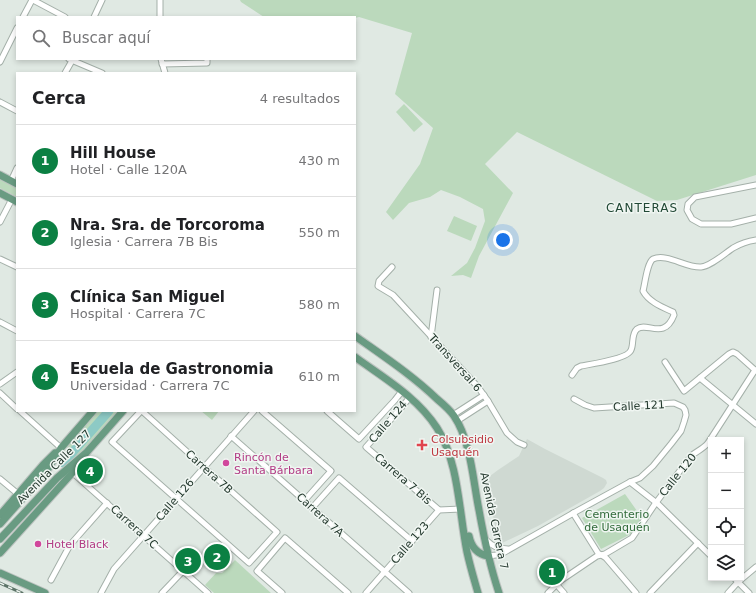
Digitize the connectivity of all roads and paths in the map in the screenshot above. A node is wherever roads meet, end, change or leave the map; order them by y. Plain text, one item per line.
1 (32, 0) edge
2 (102, 0) edge
3 (160, 0) edge
4 (24, 16) edge
5 (62, 16) edge
6 (94, 16) edge
7 (160, 16) edge
8 (16, 31) edge
9 (72, 60) edge
10 (74, 60) edge
11 (207, 61) edge
12 (0, 62) edge
13 (162, 62) edge
14 (66, 72) edge
15 (100, 72) edge
16 (165, 72) edge
17 (0, 102) edge
18 (16, 110) edge
19 (0, 175) edge
20 (14, 182) edge
21 (756, 185) edge
22 (0, 193) edge
23 (14, 201) edge
24 (756, 218) edge
25 (0, 222) edge
26 (756, 240) edge
27 (0, 259) edge
28 (16, 267) edge
29 (392, 267) dead end
30 (437, 290) dead end
31 (0, 322) edge
32 (16, 330) edge
33 (356, 337) edge
34 (431, 337) junction
35 (356, 358) edge
36 (665, 362) dead end
37 (755, 371) edge
38 (16, 373) edge
39 (572, 375) dead end
40 (700, 378) junction
41 (0, 384) edge
42 (402, 390) junction
43 (0, 394) edge
44 (484, 395) junction
45 (410, 397) junction
46 (574, 399) dead end
47 (488, 401) junction
48 (733, 405) junction
49 (16, 408) edge
50 (21, 412) edge
51 (92, 412) edge
52 (122, 412) edge
53 (141, 412) edge
54 (143, 412) edge
55 (253, 412) edge
56 (263, 412) edge
57 (328, 412) edge
58 (455, 418) junction
59 (756, 424) edge
60 (231, 436) junction
61 (524, 445) dead end
62 (366, 447) joint
63 (61, 448) junction
64 (86, 453) junction
65 (204, 467) junction
66 (72, 473) junction
67 (57, 478) junction
68 (0, 479) edge
69 (630, 482) junction
70 (458, 493) junction
71 (18, 494) junction
72 (176, 498) junction
73 (304, 501) junction
74 (656, 502) junction
75 (107, 503) junction
76 (312, 508) junction
77 (461, 509) junction
78 (439, 510) junction
79 (573, 513) junction
80 (0, 515) edge
81 (0, 524) edge
82 (144, 536) junction
83 (0, 539) edge
84 (485, 539) junction
85 (412, 541) junction
86 (698, 543) junction
87 (509, 549) junction
88 (0, 553) edge
89 (708, 553) edge
90 (602, 555) junction
91 (488, 556) junction
92 (756, 566) edge
93 (183, 570) junction
94 (385, 572) junction
95 (0, 573) edge
96 (744, 574) edge
97 (50, 580) dead end
98 (735, 581) edge
99 (737, 581) edge
100 (556, 584) junction
101 (45, 593) edge
102 (101, 593) edge
103 (162, 593) edge
104 (208, 593) edge
105 (282, 593) edge
106 (348, 593) edge
107 (366, 593) edge
108 (409, 593) edge
109 (478, 593) edge
110 (499, 593) edge
111 (548, 593) edge
112 (564, 593) edge
113 (636, 593) edge
114 (650, 593) edge
115 (728, 593) edge
116 (749, 593) edge

1 - 4 street
1 - 5 street
2 - 6 street
3 - 7 street
8 - 12 street
9 - 14 street
10 - 15 street
11 - 13 street
13 - 16 street
17 - 18 street
19 - 20 main road
21 - 24 street
22 - 23 main road
23 - 25 street
26 - 39 street
27 - 28 street
29 - 34 street, Transversal 6
30 - 34 street
31 - 32 street
33 - 58 main road, Avenida Carrera 7
34 - 44 street, Transversal 6
35 - 42 main road
36 - 40 street
37 - 40 street
37 - 48 street, Calle 120
38 - 41 street
40 - 48 street
42 - 45 main road
42 - 57 street, Calle 124
43 - 49 street
44 - 47 street, Transversal 6
44 - 58 street
45 - 62 street, Calle 124
45 - 70 main road
46 - 69 street, Calle 121
47 - 58 street
47 - 61 street, Transversal 6
48 - 59 street
48 - 74 street, Calle 120
50 - 63 street
51 - 63 main road, Avenida Calle 127
52 - 64 main road, Avenida Calle 127
53 - 72 street
54 - 65 street, Carrera 7B
55 - 60 street, Calle 126
56 - 73 street
58 - 84 main road, Avenida Carrera 7
60 - 65 street, Calle 126
60 - 73 street, Carrera 7A
62 - 78 street, Carrera 7 Bis
63 - 71 main road
63 - 81 main road, Avenida Calle 127
64 - 66 main road
64 - 67 main road, Avenida Calle 127
65 - 72 street, Calle 126
65 - 72 street, Carrera 7B
66 - 67 street
66 - 75 street, Carrera 7C
66 - 88 main road
67 - 83 main road, Avenida Calle 127
68 - 71 street
69 - 74 street
69 - 79 street, Calle 121
70 - 77 main road
70 - 91 main road
71 - 80 main road
72 - 82 street, Calle 126
73 - 76 street, Carrera 7A
74 - 86 street
74 - 90 street, Calle 120
75 - 82 street, Carrera 7C
75 - 97 street
76 - 85 street
76 - 94 street, Carrera 7A
77 - 78 street
77 - 109 main road
78 - 85 street, Calle 123
79 - 87 street, Calle 121
79 - 90 street
82 - 93 street, Carrera 7C
82 - 102 street, Calle 126
84 - 87 street
84 - 91 main road, Avenida Carrera 7
85 - 94 street, Calle 123
86 - 89 street
86 - 114 street
87 - 91 street, Calle 121
90 - 100 street, Calle 120
90 - 113 street
91 - 110 main road, Avenida Carrera 7
92 - 96 street
93 - 103 street
93 - 104 street, Carrera 7C
94 - 107 street, Calle 123
94 - 108 street, Carrera 7A
95 - 101 main road
98 - 115 street
99 - 116 street
100 - 111 street, Calle 120
100 - 112 street
105 - 106 street

